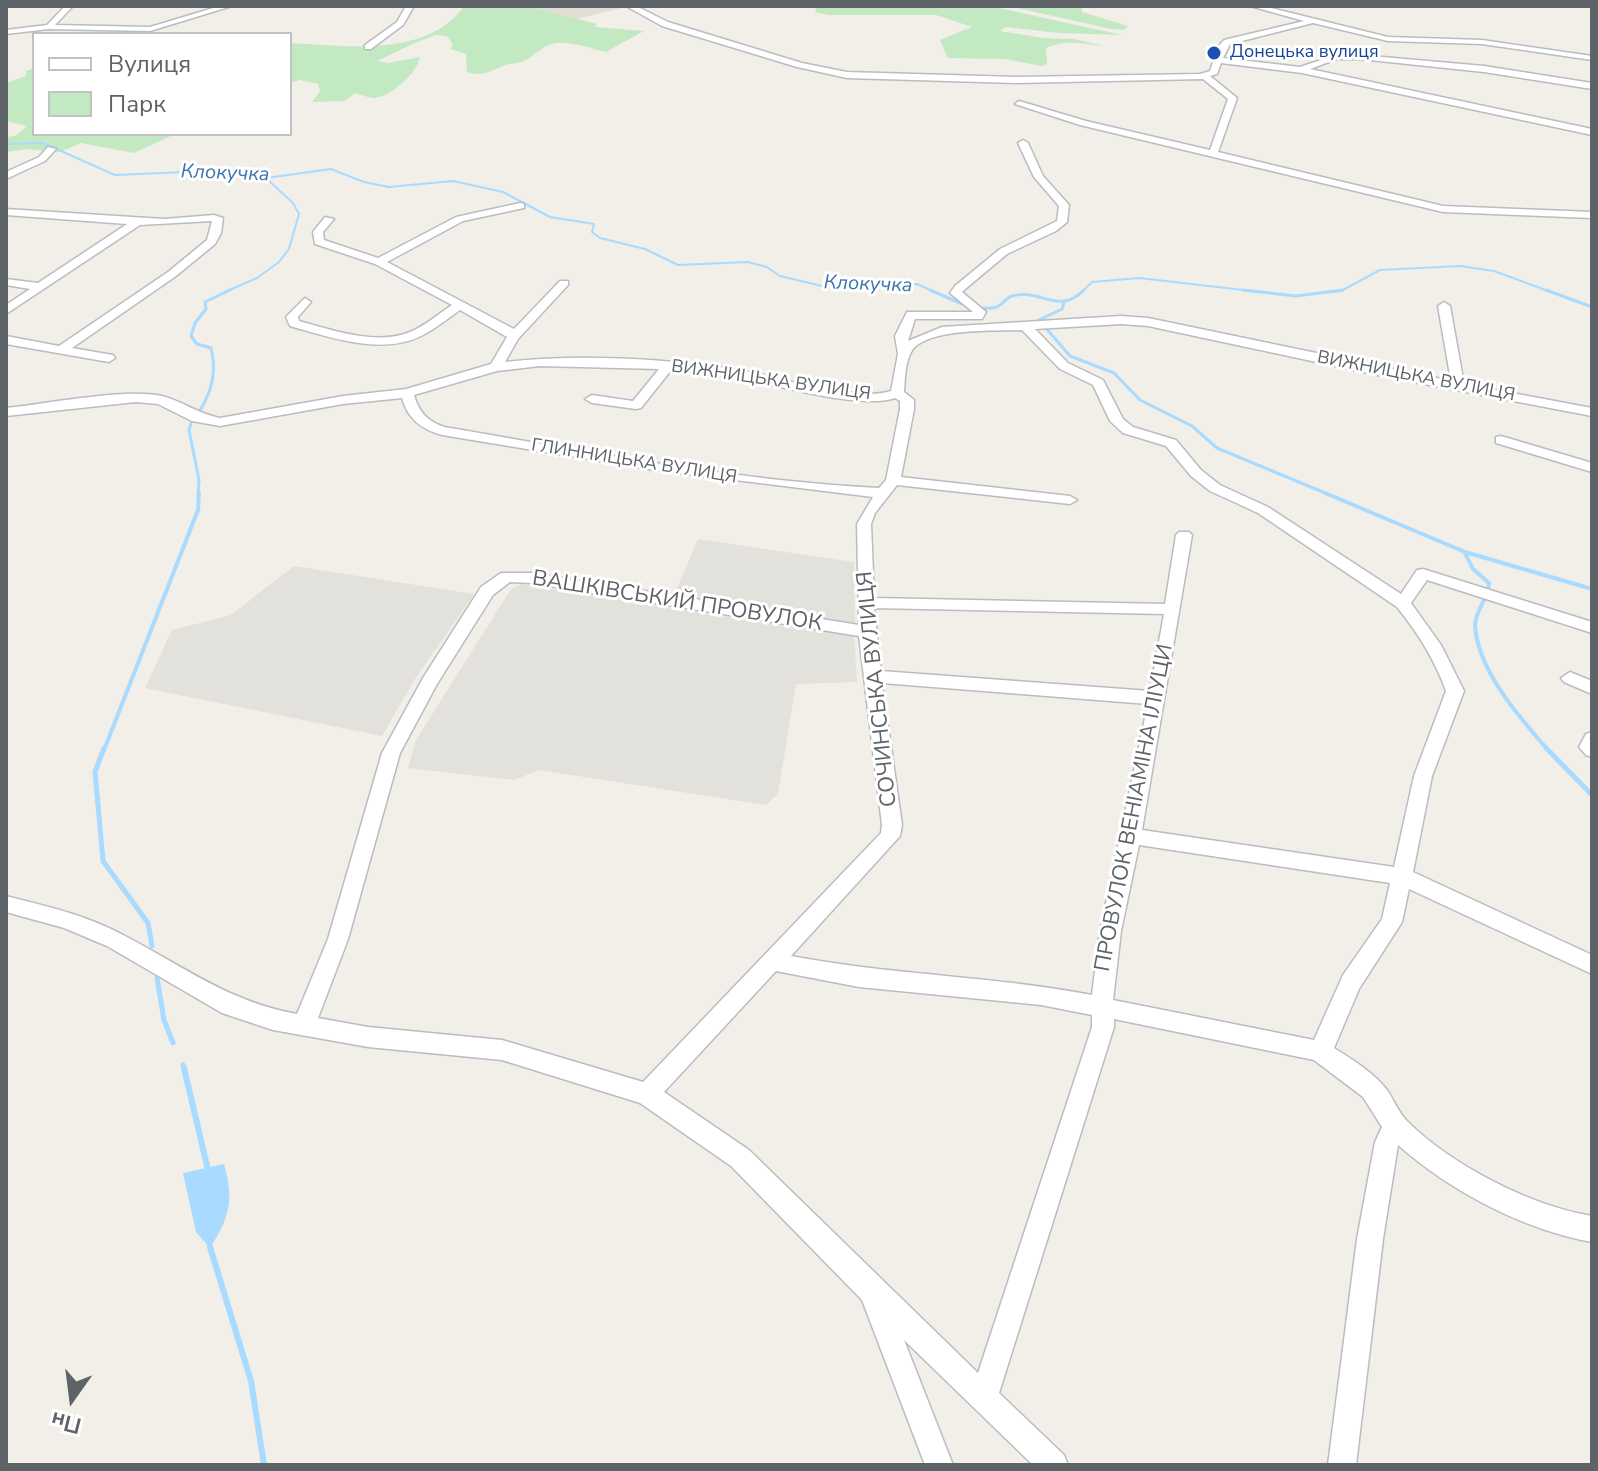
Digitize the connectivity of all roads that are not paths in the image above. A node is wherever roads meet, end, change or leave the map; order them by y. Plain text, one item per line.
1 (69, 6) edge
2 (228, 6) edge
3 (410, 6) edge
4 (630, 6) edge
5 (1254, 6) edge
6 (1312, 21) junction
7 (49, 27) junction
8 (6, 32) edge
9 (368, 47) dead end
10 (1592, 58) edge
11 (1218, 60) junction
12 (1302, 70) junction
13 (1206, 77) junction
14 (1592, 86) edge
15 (1019, 104) dead end
16 (1592, 132) edge
17 (1023, 143) dead end
18 (51, 149) dead end
19 (1214, 152) junction
20 (6, 176) edge
21 (520, 206) dead end
22 (6, 212) edge
23 (1592, 215) edge
24 (329, 219) dead end
25 (140, 220) junction
26 (379, 262) junction
27 (6, 282) edge
28 (564, 283) dead end
29 (40, 287) junction
30 (305, 302) dead end
31 (458, 306) junction
32 (1444, 306) dead end
33 (6, 310) edge
34 (1029, 326) junction
35 (513, 337) junction
36 (6, 340) edge
37 (61, 350) junction
38 (903, 352) junction
39 (109, 358) dead end
40 (669, 365) junction
41 (496, 367) junction
42 (1458, 385) junction
43 (407, 393) junction
44 (897, 393) junction
45 (592, 399) dead end
46 (6, 412) edge
47 (1592, 412) edge
48 (1501, 440) dead end
49 (1592, 468) edge
50 (888, 487) junction
51 (1070, 500) dead end
52 (1184, 535) dead end
53 (866, 603) junction
54 (1403, 603) junction
55 (1171, 609) junction
56 (1592, 628) edge
57 (867, 632) junction
58 (873, 676) junction
59 (1570, 678) dead end
60 (1592, 688) edge
61 (1155, 698) junction
62 (1592, 739) edge
63 (1592, 750) edge
64 (1131, 836) junction
65 (1404, 877) junction
66 (6, 904) edge
67 (770, 961) junction
68 (1592, 965) edge
69 (1102, 1008) junction
70 (303, 1027) junction
71 (1319, 1051) junction
72 (647, 1094) junction
73 (1395, 1126) junction
74 (1592, 1229) edge
75 (872, 1291) junction
76 (983, 1399) junction
77 (939, 1465) edge
78 (1054, 1465) edge
79 (1342, 1465) edge

1 - 7 street
2 - 7 street
3 - 9 street
4 - 13 street
5 - 6 street
6 - 10 street
6 - 11 street
7 - 8 street
11 - 12 street
11 - 13 street
12 - 14 street
12 - 16 street
13 - 19 street
15 - 19 street
17 - 38 street
18 - 20 street
19 - 23 street
21 - 26 street
22 - 25 street
24 - 26 street
25 - 29 street
25 - 37 street
26 - 31 street
27 - 29 street
28 - 35 street
29 - 33 street
30 - 31 street
31 - 35 street
32 - 42 street
34 - 38 street, ВИЖНИЦЬКА ВУЛИЦЯ
34 - 42 street, ВИЖНИЦЬКА ВУЛИЦЯ
34 - 54 street
35 - 41 street
36 - 37 street
37 - 39 street
38 - 44 street, ВИЖНИЦЬКА ВУЛИЦЯ
40 - 41 street, ВИЖНИЦЬКА ВУЛИЦЯ
40 - 44 street, ВИЖНИЦЬКА ВУЛИЦЯ
40 - 45 street
41 - 43 street, ВИЖНИЦЬКА ВУЛИЦЯ
42 - 47 street, ВИЖНИЦЬКА ВУЛИЦЯ
43 - 46 street, ВИЖНИЦЬКА ВУЛИЦЯ
43 - 50 street, ГЛИННИЦЬКА ВУЛИЦЯ
44 - 50 street, СОЧИНСЬКА ВУЛИЦЯ
48 - 49 street
50 - 51 street, ГЛИННИЦЬКА ВУЛИЦЯ
50 - 53 street, СОЧИНСЬКА ВУЛИЦЯ
52 - 55 street, ПРОВУЛОК ВЕНІАМІНА ІЛІУЦИ
53 - 55 street
53 - 57 street, СОЧИНСЬКА ВУЛИЦЯ
54 - 56 street
54 - 65 street
55 - 61 street, ПРОВУЛОК ВЕНІАМІНА ІЛІУЦИ
57 - 58 street, СОЧИНСЬКА ВУЛИЦЯ
57 - 70 street, ВАШКІВСЬКИЙ ПРОВУЛОК
58 - 61 street
58 - 67 street, СОЧИНСЬКА ВУЛИЦЯ
59 - 60 street
61 - 64 street, ПРОВУЛОК ВЕНІАМІНА ІЛІУЦИ
62 - 63 street
64 - 65 street
64 - 69 street, ПРОВУЛОК ВЕНІАМІНА ІЛІУЦИ
65 - 68 street
65 - 71 street
66 - 70 street
67 - 69 street
67 - 72 street, СОЧИНСЬКА ВУЛИЦЯ
69 - 71 street
69 - 76 street, ПРОВУЛОК ВЕНІАМІНА ІЛІУЦИ
70 - 72 street
71 - 73 street
72 - 75 street
73 - 74 street
73 - 79 street
75 - 76 street
75 - 77 street
76 - 78 street

